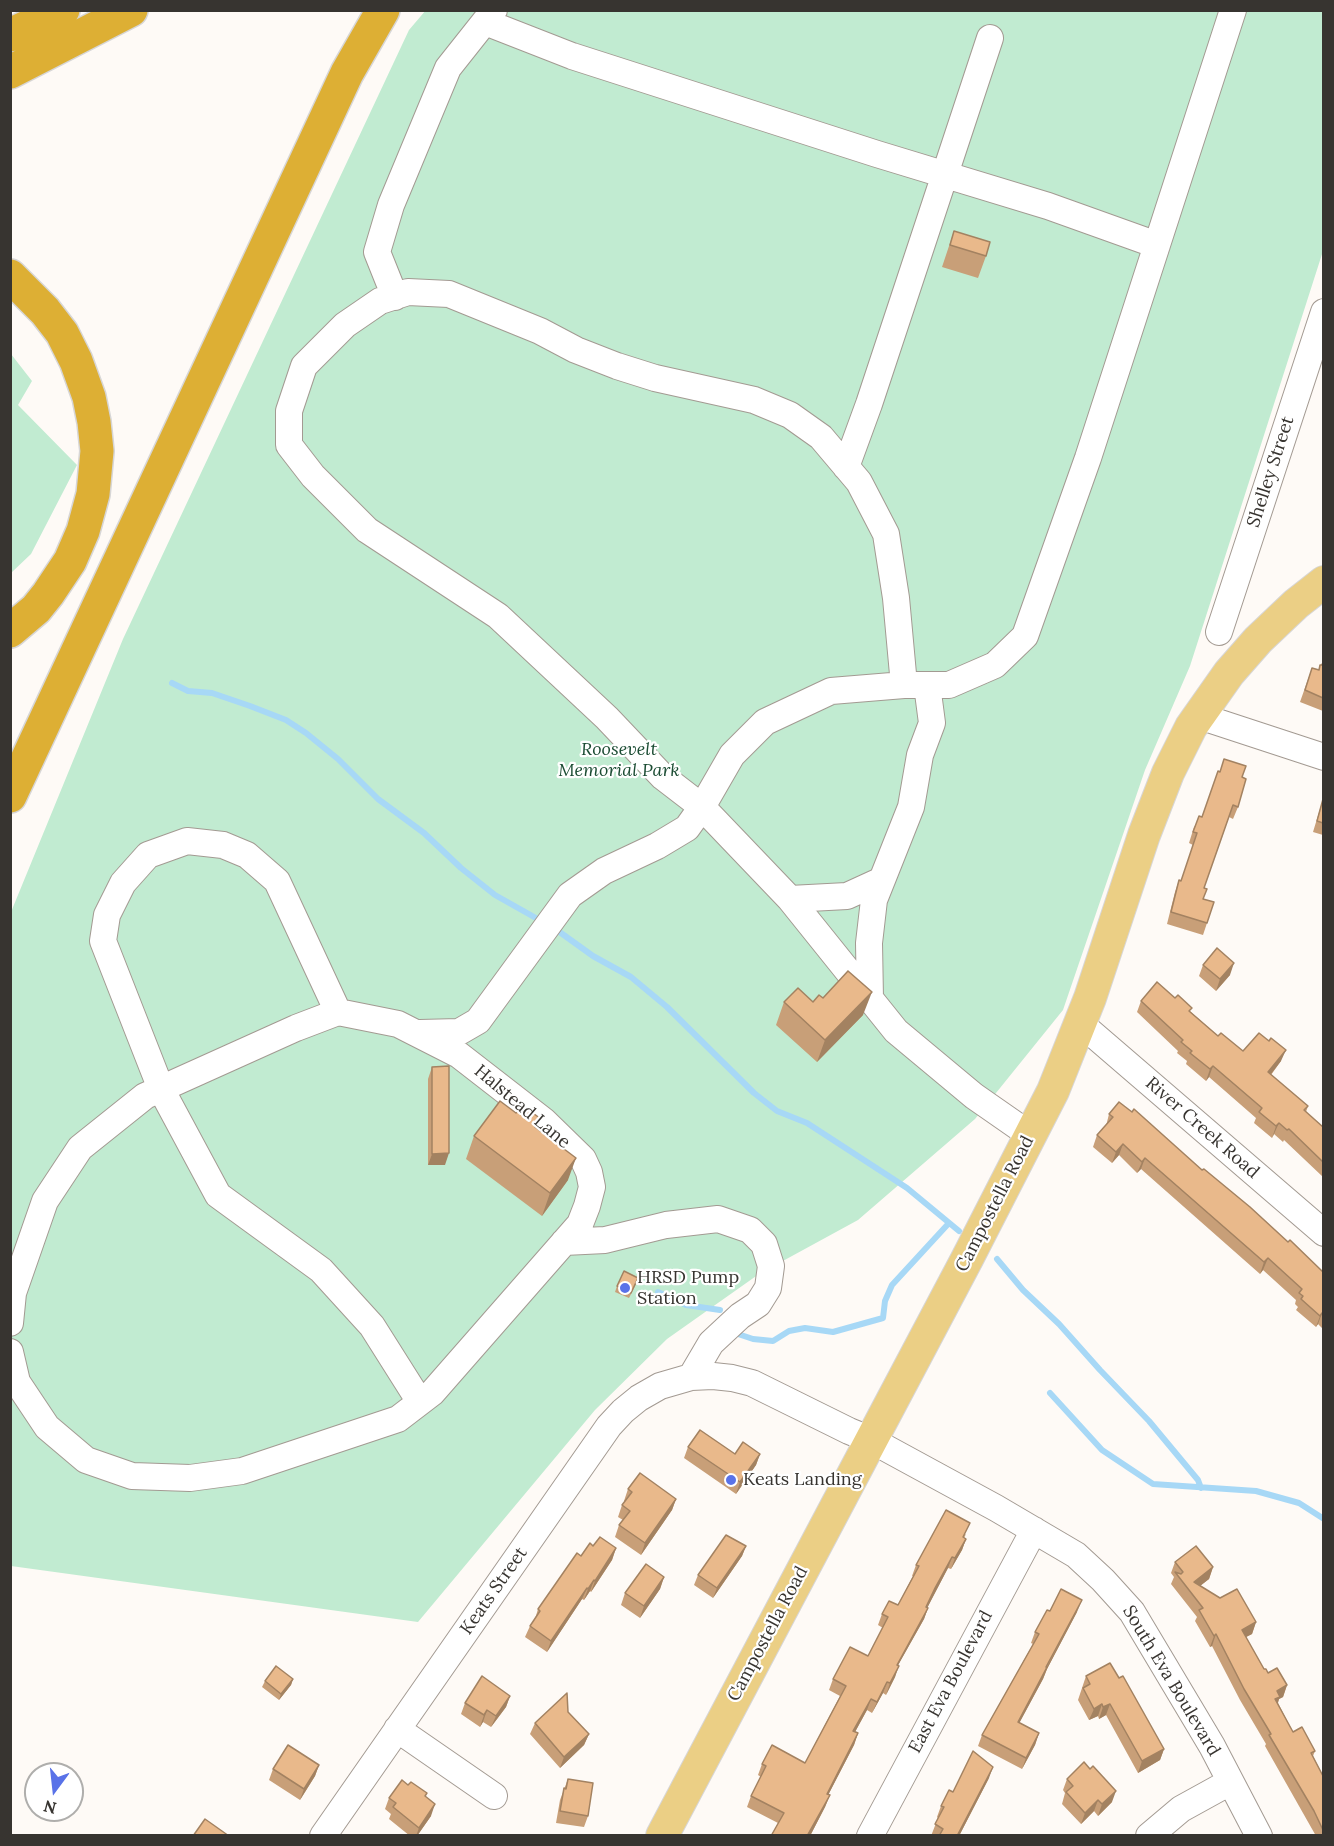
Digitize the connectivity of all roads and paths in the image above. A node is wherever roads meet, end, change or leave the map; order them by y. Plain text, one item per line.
1 (63, 10) edge
2 (131, 10) edge
3 (383, 10) edge
4 (1233, 10) edge
5 (490, 16) edge
6 (10, 36) edge
7 (990, 38) dead end
8 (10, 72) edge
9 (945, 173) junction
10 (1157, 245) junction
11 (10, 276) edge
12 (394, 297) junction
13 (1323, 312) edge
14 (846, 467) junction
15 (1323, 582) edge
16 (10, 631) edge
17 (1219, 632) dead end
18 (916, 685) junction
19 (1199, 716) junction
20 (1323, 757) edge
21 (10, 796) edge
22 (702, 807) junction
23 (882, 880) junction
24 (790, 898) junction
25 (870, 999) junction
26 (338, 1012) junction
27 (478, 1021) junction
28 (1080, 1023) junction
29 (416, 1033) junction
30 (480, 1071) junction
31 (161, 1089) junction
32 (1030, 1135) junction
33 (1323, 1233) edge
34 (564, 1242) junction
35 (10, 1323) edge
36 (10, 1352) edge
37 (691, 1377) junction
38 (420, 1402) junction
39 (871, 1440) junction
40 (1034, 1530) junction
41 (397, 1729) junction
42 (1230, 1782) junction
43 (494, 1796) dead end
44 (323, 1836) edge
45 (662, 1836) edge
46 (870, 1836) edge
47 (1149, 1836) edge
48 (1259, 1836) edge

1 - 6 highway
2 - 8 highway
3 - 21 highway
4 - 10 street
5 - 9 street
5 - 12 street
7 - 9 street
9 - 10 street
9 - 14 street
10 - 18 street
11 - 16 highway
12 - 14 street
12 - 22 street
13 - 17 street, Shelley Street
14 - 18 street
15 - 19 main road, Campostella Road
18 - 22 street
18 - 23 street
19 - 20 street
19 - 28 main road, Campostella Road
22 - 24 street
22 - 27 street
23 - 24 street
23 - 25 street
24 - 25 street
25 - 32 street
26 - 29 street, Halstead Lane
26 - 31 street
26 - 31 street
27 - 29 street
27 - 30 street
28 - 32 main road, Campostella Road
28 - 33 street, River Creek Road
29 - 30 street, Halstead Lane
30 - 34 street, Halstead Lane
31 - 35 street
31 - 38 street
32 - 39 main road, Campostella Road
34 - 37 street
34 - 38 street, Halstead Lane
36 - 38 street, Halstead Lane
37 - 39 street, Keats Street
37 - 41 street, Keats Street
39 - 40 street, South Eva Boulevard
39 - 45 main road, Campostella Road
40 - 42 street, South Eva Boulevard
40 - 46 street, East Eva Boulevard
41 - 43 street
41 - 44 street, Keats Street
42 - 47 street
42 - 48 street, South Eva Boulevard

